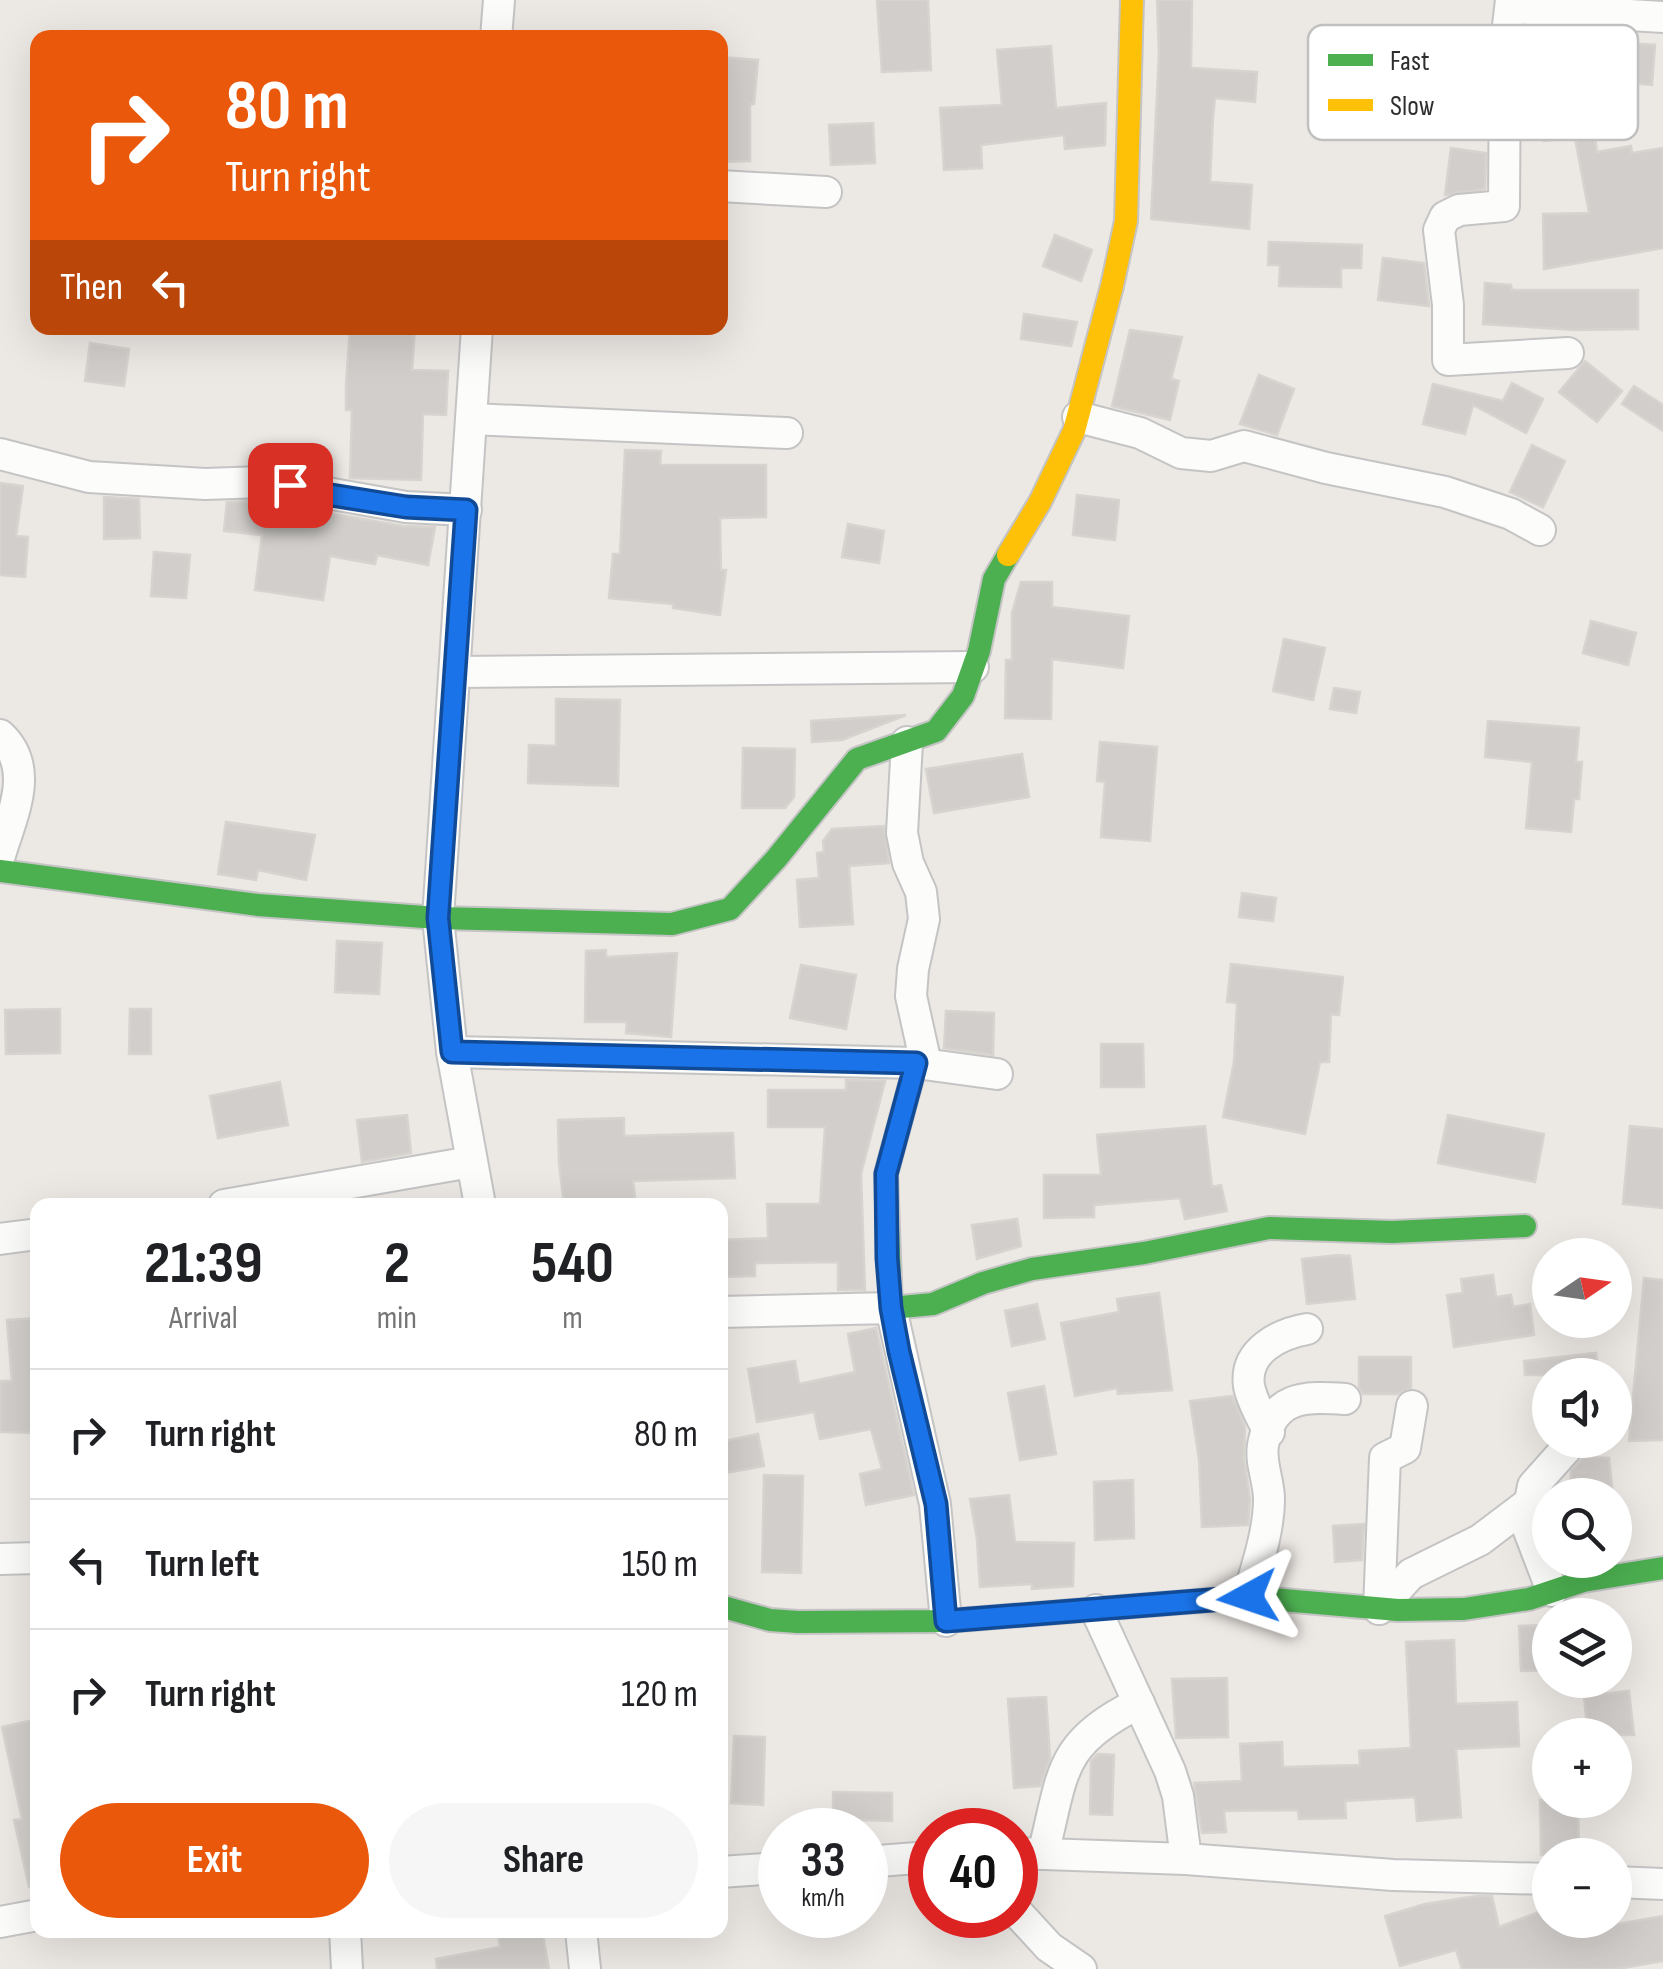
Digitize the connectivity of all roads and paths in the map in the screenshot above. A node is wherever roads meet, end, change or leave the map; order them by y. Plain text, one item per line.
1 (499, 0) edge
2 (1132, 0) edge
3 (1511, 4) edge
4 (1663, 16) edge
5 (497, 30) edge
6 (1505, 140) edge
7 (728, 186) edge
8 (826, 192) dead end
9 (477, 335) edge
10 (1568, 353) dead end
11 (1078, 417) junction
12 (471, 419) junction
13 (787, 433) dead end
14 (0, 454) edge
15 (466, 510) junction
16 (1540, 530) dead end
17 (973, 667) junction
18 (455, 672) junction
19 (0, 736) edge
20 (907, 742) junction
21 (0, 855) edge
22 (0, 870) edge
23 (438, 918) junction
24 (452, 1052) junction
25 (921, 1064) junction
26 (996, 1074) dead end
27 (471, 1162) junction
28 (264, 1198) edge
29 (479, 1198) edge
30 (1525, 1226) dead end
31 (30, 1235) edge
32 (0, 1239) edge
33 (891, 1308) junction
34 (728, 1312) edge
35 (1307, 1329) dead end
36 (1345, 1399) dead end
37 (1412, 1406) dead end
38 (1268, 1432) junction
39 (1558, 1458) edge
40 (1530, 1503) junction
41 (30, 1558) edge
42 (0, 1559) edge
43 (1663, 1568) edge
44 (1552, 1591) junction
45 (1248, 1597) junction
46 (728, 1608) edge
47 (1379, 1609) junction
48 (1096, 1610) junction
49 (946, 1621) junction
50 (1138, 1702) junction
51 (1038, 1831) edge
52 (1038, 1853) edge
53 (1186, 1859) junction
54 (758, 1869) edge
55 (728, 1871) edge
56 (1532, 1878) edge
57 (1632, 1883) edge
58 (1663, 1884) edge
59 (30, 1916) edge
60 (0, 1922) edge
61 (1038, 1934) edge
62 (345, 1938) edge
63 (582, 1938) edge
64 (347, 1969) edge
65 (584, 1969) edge
66 (1081, 1969) edge

1 - 5 street
2 - 11 street
3 - 4 street
6 - 10 street
7 - 8 street
9 - 12 street
11 - 16 street
11 - 17 street
12 - 13 street
12 - 15 street
14 - 15 street
15 - 18 street
17 - 18 street
17 - 20 street
18 - 23 street
19 - 21 street
20 - 23 street
20 - 25 street
22 - 23 street
23 - 24 street
24 - 25 street
24 - 27 street
25 - 26 street
25 - 33 street
27 - 28 street
27 - 29 street
30 - 33 street
31 - 32 street
33 - 34 street
33 - 49 street
35 - 38 street
36 - 38 street
37 - 47 street
38 - 45 street
39 - 40 street
40 - 44 street
40 - 47 street
41 - 42 street
43 - 44 street
44 - 47 street
45 - 47 street
45 - 48 street
46 - 49 street
48 - 49 street
48 - 50 street
50 - 51 street
50 - 53 street
52 - 53 street
53 - 56 street
54 - 55 street
57 - 58 street
59 - 60 street
61 - 66 street
62 - 64 street
63 - 65 street

